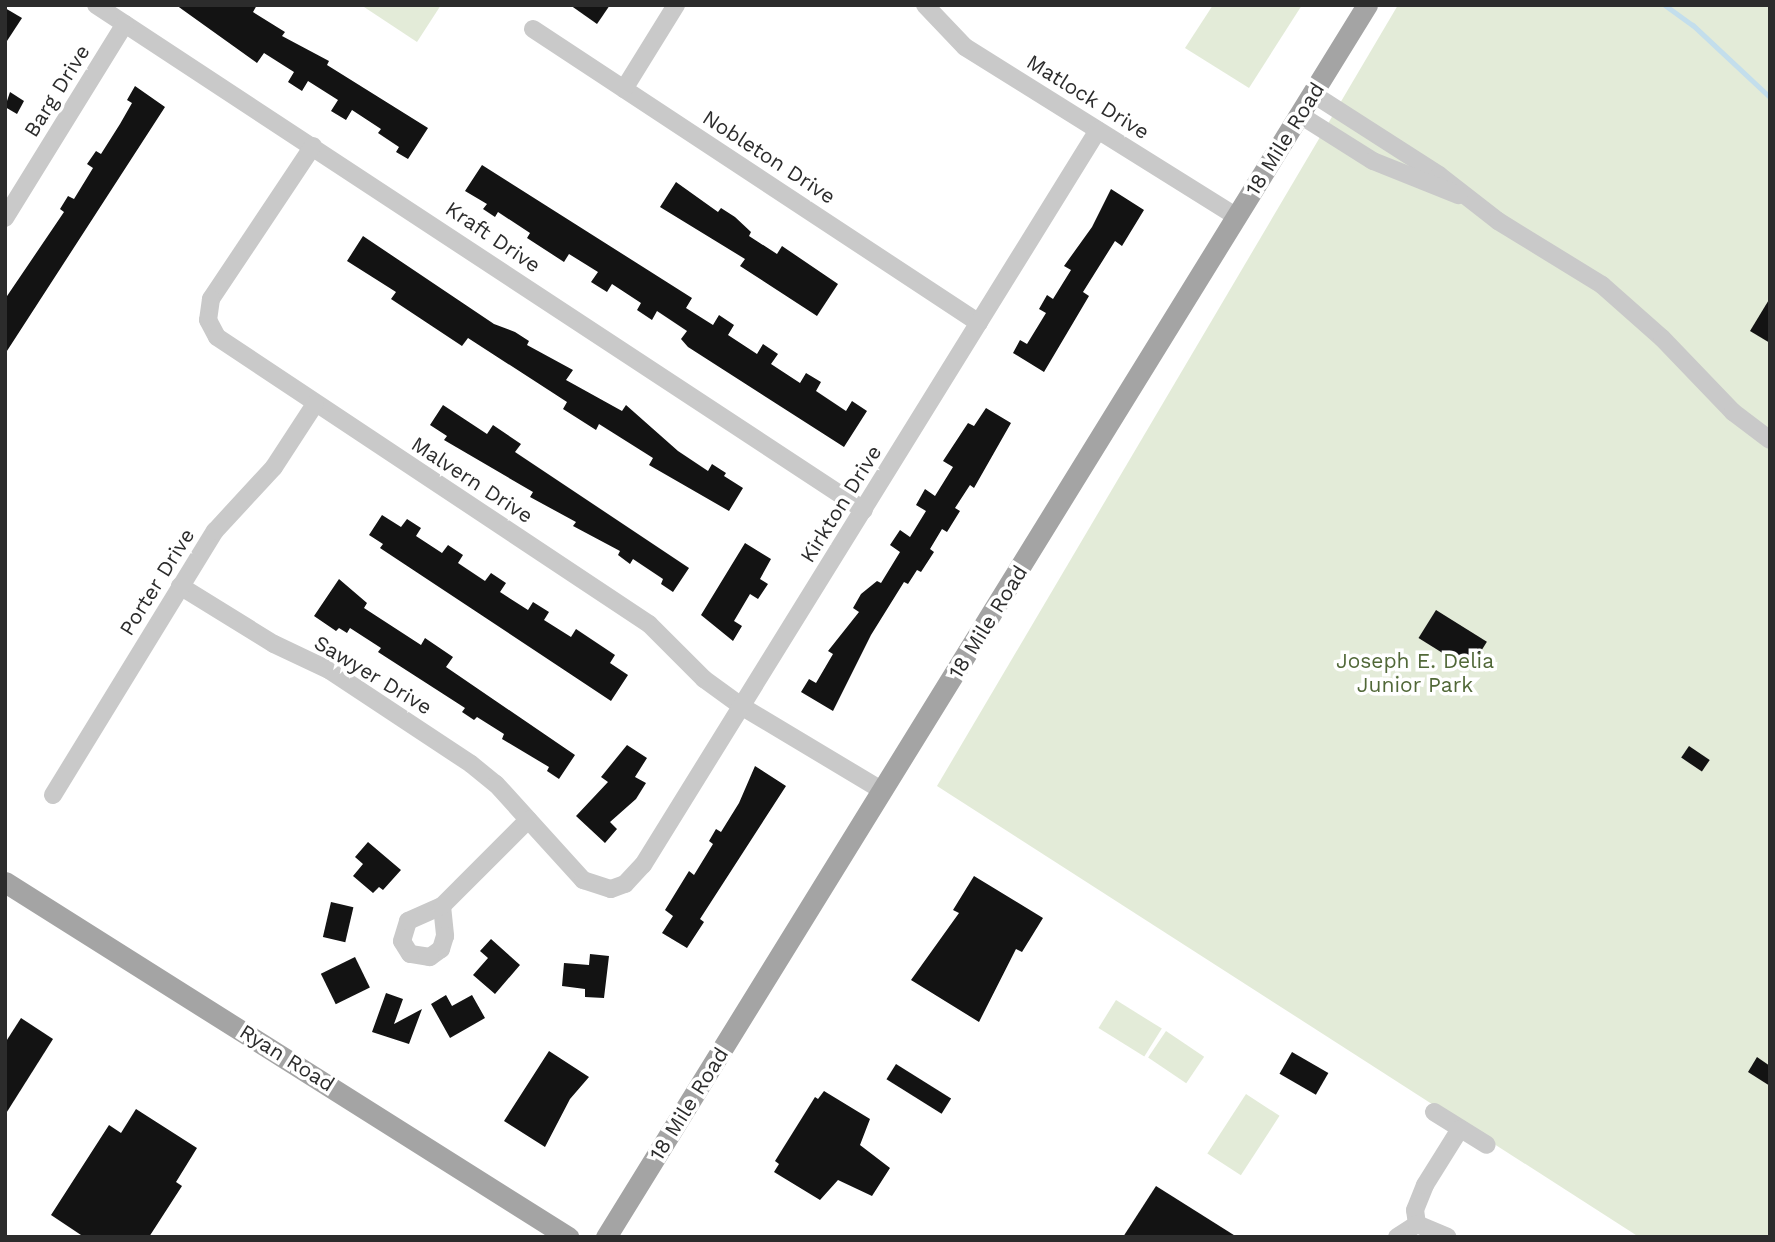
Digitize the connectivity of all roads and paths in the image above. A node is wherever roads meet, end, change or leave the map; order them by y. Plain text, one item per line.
1 (96, 5) edge
2 (676, 5) edge
3 (925, 5) edge
4 (1367, 5) edge
5 (125, 23) junction
6 (533, 29) dead end
7 (624, 89) junction
8 (1312, 93) junction
9 (1300, 114) junction
10 (1098, 130) junction
11 (313, 146) junction
12 (1466, 197) junction
13 (1237, 217) junction
14 (5, 218) edge
15 (979, 323) junction
16 (315, 404) junction
17 (1770, 440) edge
18 (864, 510) junction
19 (180, 586) junction
20 (741, 706) junction
21 (883, 791) junction
22 (53, 795) dead end
23 (528, 820) junction
24 (5, 882) edge
25 (611, 889) joint
26 (442, 906) dead end
27 (1434, 1112) dead end
28 (1460, 1129) junction
29 (1486, 1145) dead end
30 (1417, 1224) junction
31 (568, 1237) edge
32 (606, 1237) edge
33 (1397, 1237) edge
34 (1447, 1237) edge

1 - 5 street, Kraft Drive
2 - 7 street
3 - 10 street, Matlock Drive
4 - 8 main road, 18 Mile Road
5 - 11 street, Kraft Drive
5 - 14 street, Barg Drive
6 - 7 street, Nobleton Drive
7 - 15 street, Nobleton Drive
8 - 9 main road, 18 Mile Road
8 - 12 street
9 - 12 street
9 - 13 main road, 18 Mile Road
10 - 13 street, Matlock Drive
10 - 15 street, Kirkton Drive
11 - 16 street, Malvern Drive
11 - 18 street, Kraft Drive
12 - 17 street
13 - 21 main road, 18 Mile Road
15 - 18 street, Kirkton Drive
16 - 19 street, Porter Drive
16 - 20 street, Malvern Drive
18 - 20 street, Kirkton Drive
19 - 22 street, Porter Drive
19 - 23 street, Sawyer Drive
20 - 21 street, Malvern Drive
20 - 25 street, Kirkton Drive
21 - 32 main road, 18 Mile Road
23 - 25 street, Sawyer Drive
23 - 26 street
24 - 31 main road, Ryan Road
27 - 28 street
28 - 29 street
28 - 30 street
30 - 33 street
30 - 34 street

